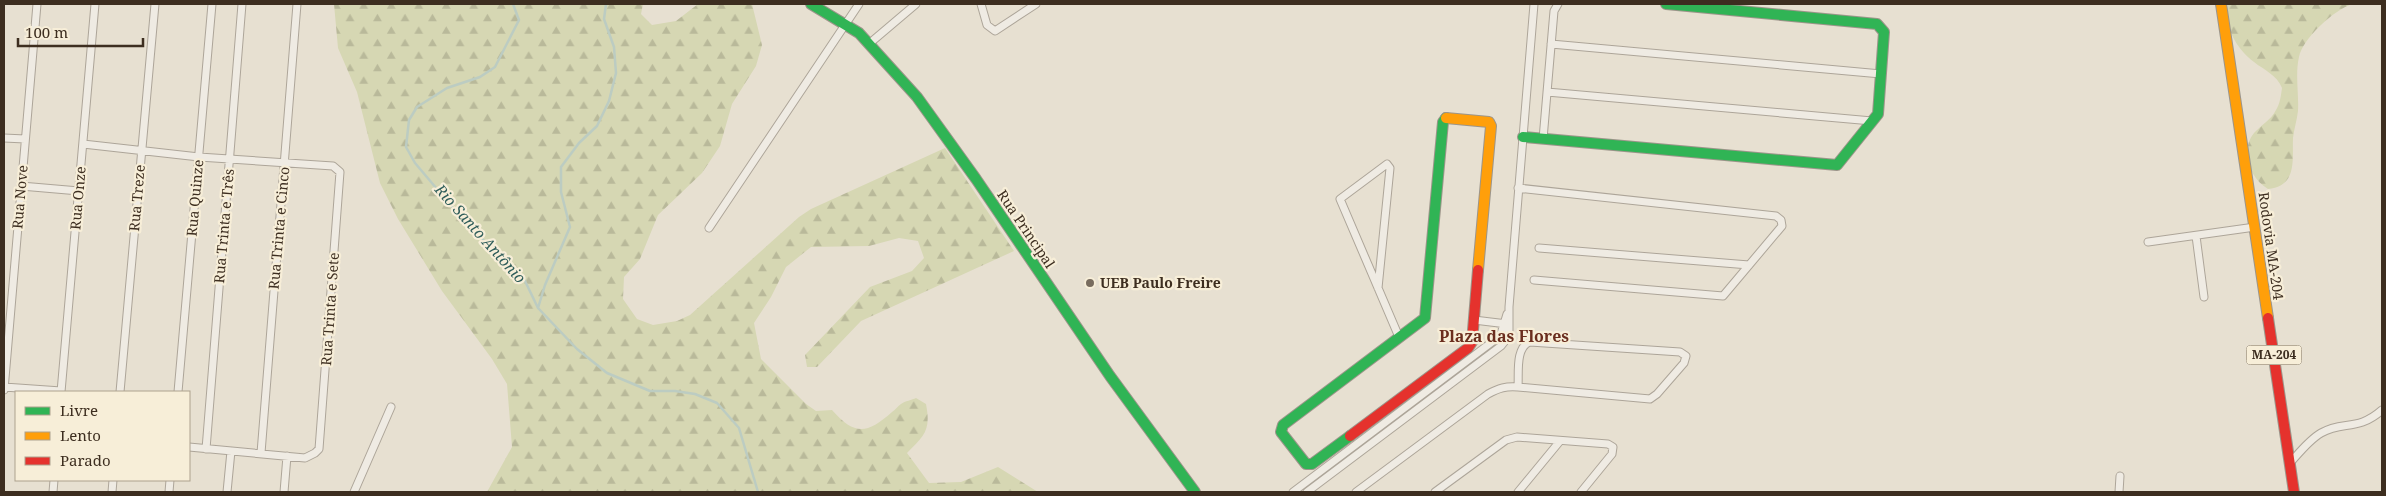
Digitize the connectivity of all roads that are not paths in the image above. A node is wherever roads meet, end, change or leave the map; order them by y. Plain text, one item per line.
1 (37, 4) edge
2 (95, 4) edge
3 (154, 4) edge
4 (212, 4) edge
5 (242, 4) edge
6 (297, 4) edge
7 (811, 4) edge
8 (859, 4) edge
9 (916, 4) edge
10 (981, 4) edge
11 (1036, 4) edge
12 (1534, 4) edge
13 (1558, 4) edge
14 (1666, 4) edge
15 (2221, 4) edge
16 (846, 23) junction
17 (870, 43) junction
18 (1551, 44) junction
19 (1881, 74) junction
20 (1547, 92) junction
21 (1872, 121) junction
22 (1523, 137) junction
23 (4, 138) edge
24 (25, 139) junction
25 (1543, 139) junction
26 (83, 144) junction
27 (141, 150) junction
28 (199, 157) junction
29 (230, 160) junction
30 (284, 164) junction
31 (21, 186) junction
32 (1518, 188) junction
33 (79, 192) junction
34 (2255, 227) junction
35 (709, 228) dead end
36 (2196, 236) junction
37 (2148, 242) dead end
38 (1539, 248) dead end
39 (1749, 265) junction
40 (1534, 280) dead end
41 (1378, 288) junction
42 (2204, 297) dead end
43 (1474, 320) junction
44 (1507, 324) junction
45 (1399, 337) junction
46 (1518, 387) junction
47 (4, 388) edge
48 (47, 391) edge
49 (61, 391) edge
50 (120, 391) edge
51 (178, 391) edge
52 (391, 407) dead end
53 (2382, 410) edge
54 (1560, 441) junction
55 (190, 447) edge
56 (206, 449) junction
57 (231, 451) junction
58 (261, 453) junction
59 (287, 456) junction
60 (2290, 464) junction
61 (2120, 476) dead end
62 (227, 492) edge
63 (284, 492) edge
64 (354, 492) edge
65 (1195, 492) edge
66 (1293, 492) edge
67 (1307, 492) edge
68 (1356, 492) edge
69 (1435, 492) edge
70 (1518, 492) edge
71 (1581, 492) edge
72 (2119, 492) edge
73 (2294, 492) edge

1 - 24 street, Rua Nove
2 - 26 street, Rua Onze
3 - 27 street, Rua Treze
4 - 28 street, Rua Quinze
5 - 29 street, Rua Trinta e Três
6 - 30 street, Rua Trinta e Cinco
7 - 16 street, Rua Principal
8 - 16 street
9 - 17 street
10 - 11 street
12 - 22 street
13 - 18 street
14 - 19 street
15 - 34 street, Rodovia MA-204 / MA-204
16 - 17 street, Rua Principal
16 - 35 street
17 - 65 street, Rua Principal
18 - 19 street
18 - 20 street
19 - 21 street
20 - 21 street
20 - 25 street
21 - 25 street
22 - 25 street
22 - 32 street
23 - 24 street
24 - 31 street, Rua Nove
26 - 27 street
26 - 33 street, Rua Onze
27 - 28 street
27 - 50 street, Rua Treze
28 - 29 street
28 - 51 street, Rua Quinze
29 - 30 street
29 - 56 street, Rua Trinta e Três
30 - 58 street, Rua Trinta e Cinco
30 - 59 street, Rua Trinta e Sete
31 - 33 street
31 - 47 street, Rua Nove
32 - 39 street
32 - 44 street
33 - 49 street, Rua Onze
34 - 36 street
34 - 60 street, Rodovia MA-204 / MA-204
36 - 37 street
36 - 42 street
38 - 39 street
39 - 40 street
41 - 41 street
41 - 45 street
43 - 44 street
43 - 45 street
43 - 45 street
44 - 66 street
44 - 67 street
46 - 46 street
46 - 68 street
47 - 48 street
52 - 64 street
53 - 60 street
54 - 69 street
54 - 70 street
54 - 71 street
55 - 56 street
56 - 57 street
57 - 58 street
57 - 62 street
58 - 59 street
59 - 63 street
60 - 73 street, Rodovia MA-204 / MA-204
61 - 72 street

